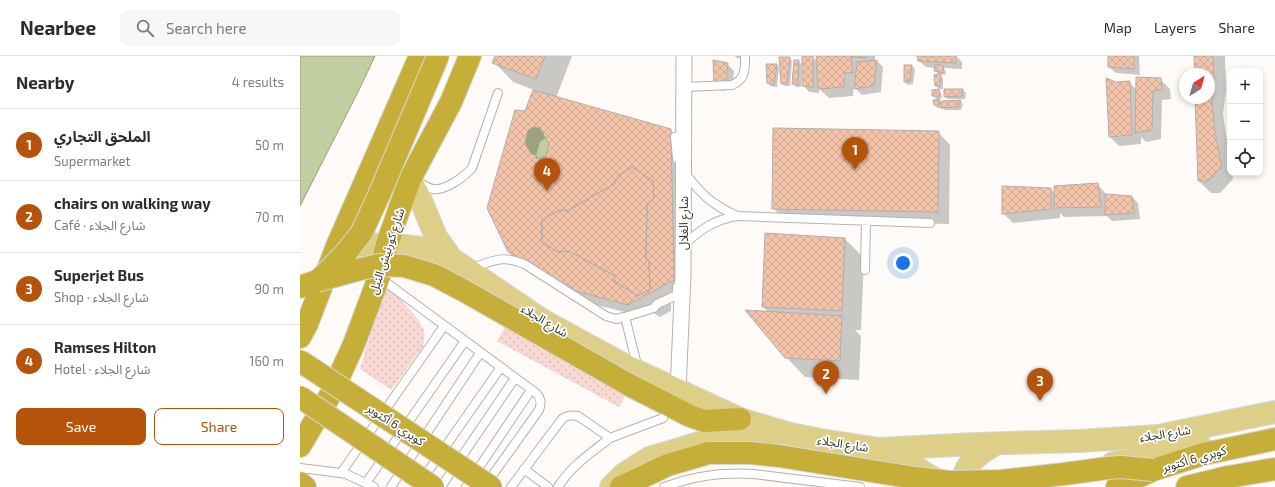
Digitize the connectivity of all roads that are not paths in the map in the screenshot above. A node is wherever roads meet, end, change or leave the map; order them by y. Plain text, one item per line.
1 (420, 56) edge
2 (438, 56) edge
3 (470, 56) edge
4 (745, 56) edge
5 (680, 57) edge
6 (684, 87) junction
7 (498, 93) dead end
8 (683, 140) junction
9 (377, 154) junction
10 (684, 171) junction
11 (413, 172) junction
12 (737, 216) junction
13 (866, 220) junction
14 (930, 223) dead end
15 (387, 244) junction
16 (683, 245) junction
17 (337, 246) junction
18 (460, 264) junction
19 (865, 270) dead end
20 (379, 277) junction
21 (308, 284) edge
22 (680, 296) junction
23 (625, 317) junction
24 (444, 326) junction
25 (300, 337) edge
26 (465, 341) junction
27 (480, 353) junction
28 (300, 361) edge
29 (501, 367) junction
30 (515, 378) junction
31 (636, 380) junction
32 (531, 390) junction
33 (678, 391) junction
34 (300, 397) edge
35 (1275, 412) edge
36 (663, 418) dead end
37 (740, 418) junction
38 (1275, 433) edge
39 (790, 434) junction
40 (610, 438) junction
41 (1275, 439) edge
42 (996, 444) junction
43 (300, 446) edge
44 (879, 449) junction
45 (300, 468) edge
46 (524, 469) junction
47 (1275, 469) edge
48 (1153, 470) junction
49 (341, 473) junction
50 (300, 483) edge
51 (366, 483) junction
52 (305, 487) edge
53 (374, 487) edge
54 (391, 487) edge
55 (417, 487) edge
56 (433, 487) edge
57 (441, 487) edge
58 (466, 487) edge
59 (484, 487) edge
60 (491, 487) edge
61 (511, 487) edge
62 (548, 487) edge
63 (558, 487) edge
64 (611, 487) edge
65 (621, 487) edge
66 (664, 487) edge
67 (860, 487) edge
68 (947, 487) edge
69 (969, 487) edge
70 (1007, 487) edge
71 (1117, 487) edge
72 (1187, 487) edge

1 - 9 highway
2 - 21 highway, bridge
3 - 11 highway, شارع كورنيش النيل
4 - 6 lane
5 - 6 street, شارع الغلال
6 - 8 street, شارع الغلال
7 - 11 lane
8 - 10 street, شارع الغلال
8 - 22 lane
9 - 11 highway
9 - 17 highway
10 - 12 lane
10 - 16 street, شارع الغلال
11 - 15 highway, شارع كورنيش النيل
11 - 18 main road, شارع الجلاء
12 - 13 lane
12 - 16 lane
13 - 14 lane
13 - 19 lane
15 - 17 main road, شارع الجلاء
15 - 18 main road, شارع الجلاء
15 - 20 highway, شارع كورنيش النيل
16 - 22 street, شارع الغلال
17 - 25 highway
18 - 23 lane
18 - 31 main road, شارع الجلاء
20 - 24 lane
20 - 43 highway, شارع كورنيش النيل
21 - 31 highway, bridge
22 - 23 lane
22 - 33 street, شارع الغلال
23 - 31 lane
24 - 26 lane
24 - 49 lane
26 - 27 lane
26 - 51 lane
27 - 29 lane
27 - 54 lane
28 - 60 highway, كوبري 6 أكتوبر, bridge
29 - 30 lane
29 - 55 lane
30 - 32 lane
30 - 57 lane
31 - 33 main road, شارع الجلاء
31 - 37 highway
32 - 58 lane
32 - 59 lane
33 - 37 main road, شارع الجلاء
34 - 56 highway, bridge
35 - 42 main road, شارع الجلاء
36 - 40 lane
37 - 39 main road, شارع الجلاء
38 - 70 main road, شارع الجلاء
39 - 44 main road, شارع الجلاء
39 - 64 main road
40 - 46 lane
40 - 63 lane
41 - 48 highway, كوبري 6 أكتوبر
42 - 44 main road, شارع الجلاء
42 - 69 main road
44 - 68 main road
45 - 49 lane
46 - 61 lane
46 - 62 lane
47 - 72 highway
48 - 65 highway, bridge
48 - 71 highway, كوبري 6 أكتوبر
49 - 51 lane
50 - 52 highway
51 - 53 lane
66 - 67 lane

